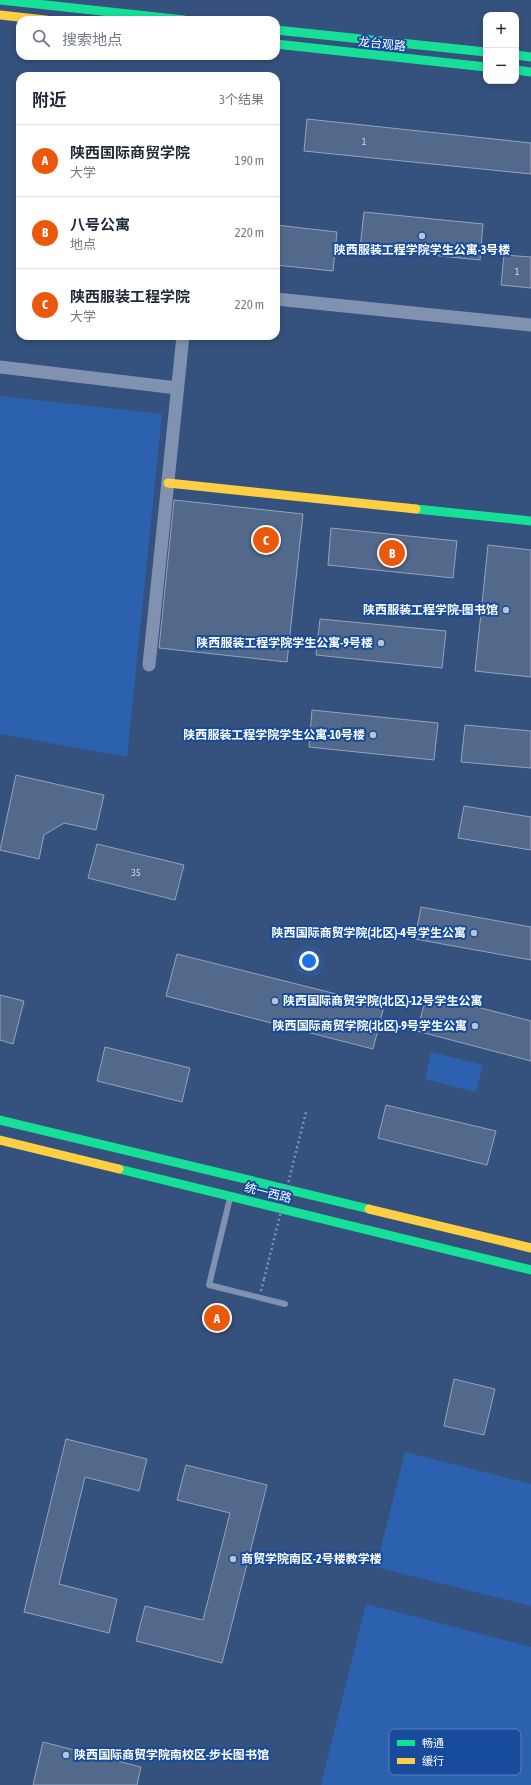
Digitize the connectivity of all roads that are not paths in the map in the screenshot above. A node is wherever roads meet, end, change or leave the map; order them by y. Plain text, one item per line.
1 (0, 0) edge
2 (0, 15) edge
3 (147, 16) edge
4 (16, 17) edge
5 (280, 30) edge
6 (280, 44) edge
7 (483, 52) edge
8 (519, 55) edge
9 (531, 57) edge
10 (483, 67) edge
11 (519, 70) edge
12 (531, 72) edge
13 (280, 299) edge
14 (531, 325) edge
15 (183, 340) edge
16 (0, 367) edge
17 (178, 388) junction
18 (168, 483) junction
19 (531, 521) edge
20 (149, 665) dead end
21 (0, 1120) edge
22 (0, 1140) edge
23 (230, 1196) junction
24 (531, 1248) edge
25 (531, 1270) edge
26 (285, 1304) dead end

1 - 3 main road
2 - 4 main road
5 - 7 main road, 龙台观路
6 - 10 main road, 龙台观路
8 - 9 main road
11 - 12 main road
13 - 14 street
15 - 17 street
16 - 17 street
17 - 18 street
18 - 19 main road
18 - 20 street
21 - 24 main road, 统一西路
22 - 23 main road, 统一西路
23 - 25 main road, 统一西路
23 - 26 lane

